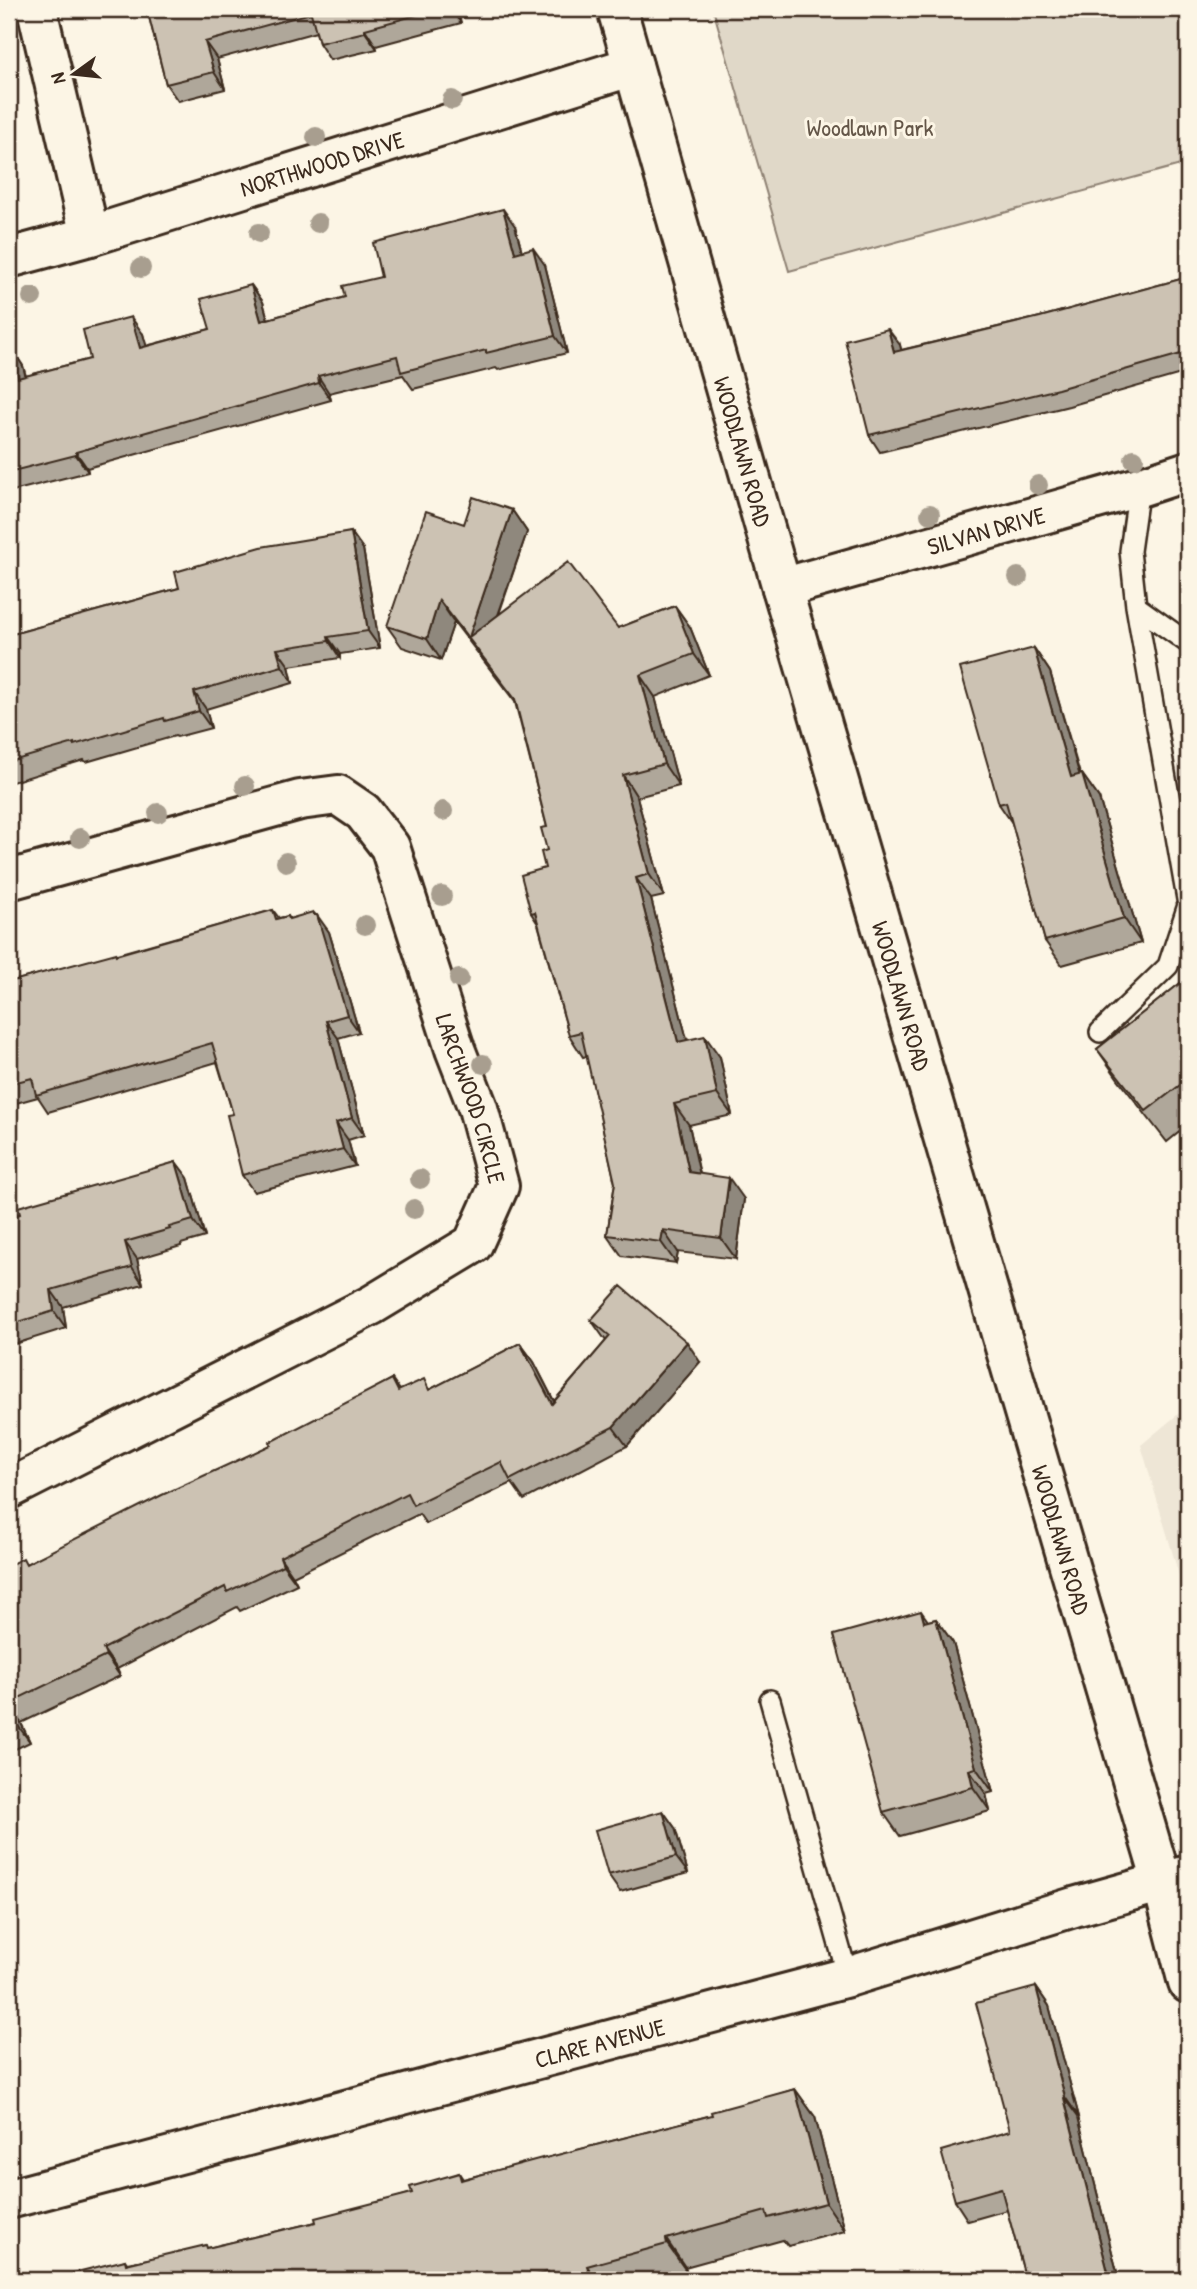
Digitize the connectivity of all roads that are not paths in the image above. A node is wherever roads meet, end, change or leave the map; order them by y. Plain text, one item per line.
1 (37, 9) edge
2 (617, 9) edge
3 (633, 66) junction
4 (90, 236) junction
5 (9, 258) edge
6 (1188, 471) edge
7 (1139, 487) junction
8 (782, 588) junction
9 (1136, 606) junction
10 (1188, 643) edge
11 (9, 880) edge
12 (1188, 905) edge
13 (1100, 1032) dead end
14 (9, 1489) edge
15 (770, 1700) dead end
16 (1175, 1879) edge
17 (848, 1977) junction
18 (1188, 1983) edge
19 (9, 2199) edge

1 - 4 street
2 - 3 street, WOODLAWN ROAD
3 - 4 street, NORTHWOOD DRIVE
3 - 8 street, WOODLAWN ROAD
4 - 5 street, NORTHWOOD DRIVE
6 - 7 street, SILVAN DRIVE
7 - 8 street, SILVAN DRIVE
7 - 9 lane
8 - 16 street, WOODLAWN ROAD
9 - 10 lane
9 - 12 lane
11 - 14 street, LARCHWOOD CIRCLE
12 - 13 lane
15 - 17 lane
16 - 17 street, CLARE AVENUE
16 - 18 street, WOODLAWN ROAD
17 - 19 street, CLARE AVENUE

